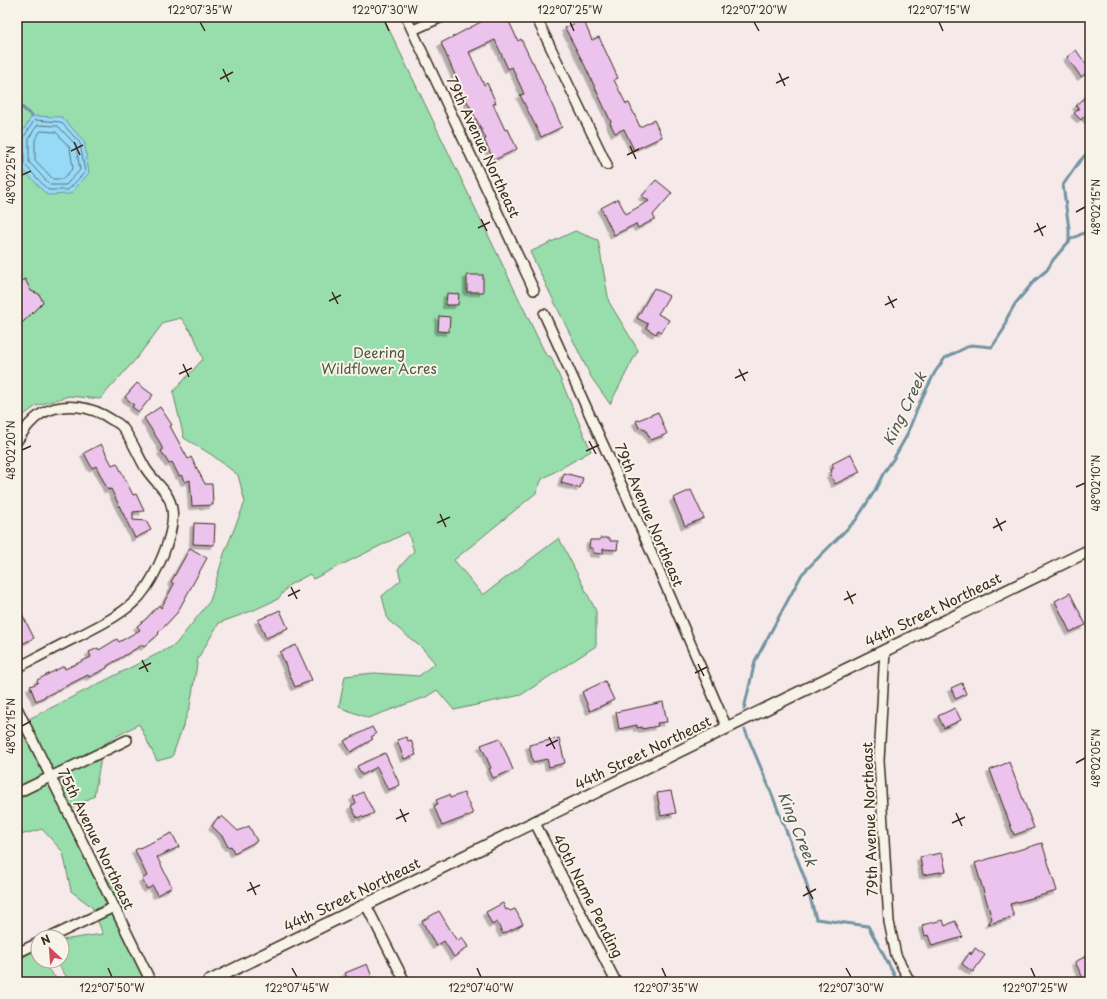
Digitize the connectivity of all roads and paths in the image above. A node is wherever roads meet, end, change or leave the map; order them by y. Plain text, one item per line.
1 (406, 17) edge
2 (442, 17) edge
3 (536, 17) edge
4 (413, 30) junction
5 (607, 165) dead end
6 (534, 290) dead end
7 (544, 314) dead end
8 (17, 441) edge
9 (1090, 550) edge
10 (884, 650) junction
11 (17, 668) edge
12 (17, 708) edge
13 (727, 728) junction
14 (127, 740) dead end
15 (51, 776) junction
16 (17, 793) edge
17 (535, 823) junction
18 (366, 906) junction
19 (114, 907) junction
20 (68, 929) edge
21 (30, 947) edge
22 (17, 953) edge
23 (151, 982) edge
24 (208, 982) edge
25 (405, 982) edge
26 (616, 982) edge
27 (910, 982) edge

1 - 4 street, 79th Avenue Northeast
2 - 4 street
3 - 5 street
4 - 6 street, 79th Avenue Northeast
7 - 13 street, 79th Avenue Northeast
8 - 11 street
9 - 10 street, 44th Street Northeast
10 - 13 street, 44th Street Northeast
10 - 27 street, 79th Avenue Northeast
12 - 15 street, 75th Avenue Northeast
13 - 17 street, 44th Street Northeast
14 - 15 street
15 - 16 street
15 - 19 street, 75th Avenue Northeast
17 - 18 street, 44th Street Northeast
17 - 26 street, 40th Name Pending
18 - 24 street, 44th Street Northeast
18 - 25 street
19 - 20 street
19 - 23 street, 75th Avenue Northeast
21 - 22 street

